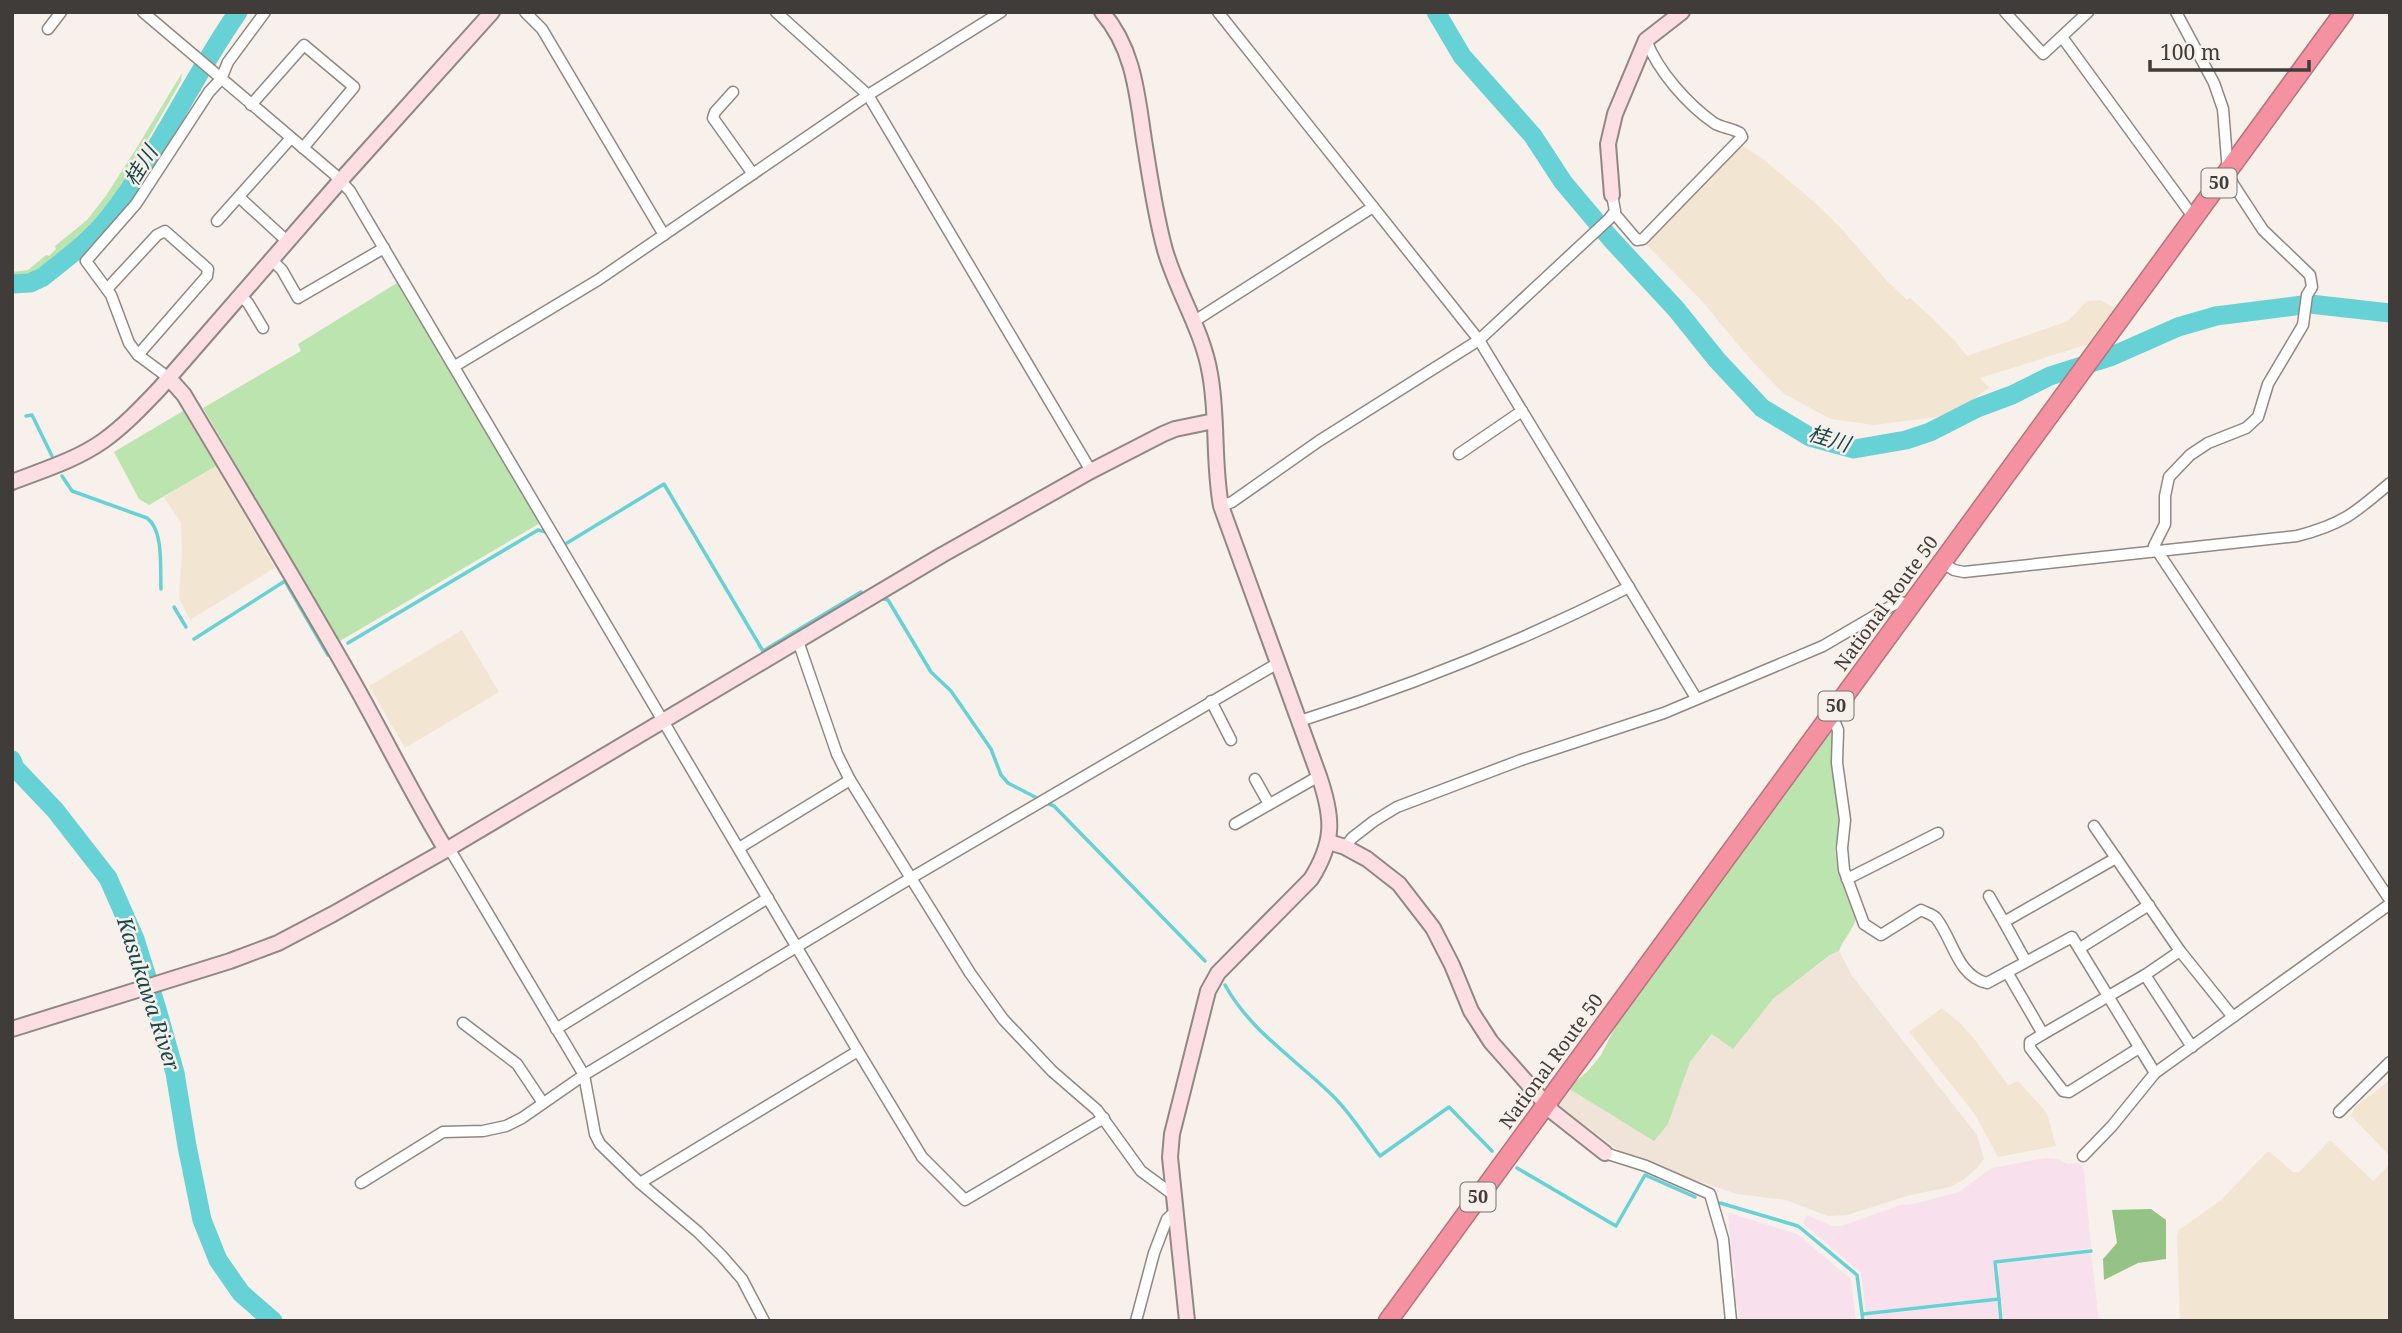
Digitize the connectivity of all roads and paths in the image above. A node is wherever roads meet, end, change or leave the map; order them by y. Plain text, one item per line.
1 (61, 12) edge
2 (144, 12) edge
3 (265, 12) edge
4 (492, 12) edge
5 (526, 12) edge
6 (776, 12) edge
7 (1001, 12) edge
8 (1102, 12) edge
9 (1218, 12) edge
10 (1682, 12) edge
11 (2005, 12) edge
12 (2088, 12) edge
13 (2176, 12) edge
14 (2344, 12) edge
15 (48, 29) dead end
16 (2062, 37) junction
17 (1646, 40) junction
18 (219, 78) junction
19 (733, 92) dead end
20 (868, 96) junction
21 (251, 105) junction
22 (291, 138) junction
23 (303, 148) junction
24 (2228, 172) junction
25 (753, 174) junction
26 (341, 180) junction
27 (1612, 195) joint
28 (239, 197) junction
29 (1373, 207) junction
30 (1612, 216) junction
31 (2194, 218) junction
32 (217, 221) dead end
33 (664, 234) junction
34 (288, 242) junction
35 (384, 248) junction
36 (272, 260) junction
37 (107, 289) junction
38 (241, 296) junction
39 (1193, 322) junction
40 (263, 328) dead end
41 (1479, 340) junction
42 (138, 355) junction
43 (455, 366) junction
44 (169, 378) junction
45 (1522, 411) junction
46 (1214, 422) junction
47 (1460, 454) dead end
48 (1091, 471) junction
49 (17, 480) edge
50 (2390, 482) edge
51 (1221, 506) junction
52 (2156, 552) junction
53 (1941, 562) junction
54 (1629, 587) junction
55 (1909, 606) junction
56 (798, 641) junction
57 (1278, 663) junction
58 (1696, 698) junction
59 (1211, 701) junction
60 (1831, 713) junction
61 (663, 721) junction
62 (1300, 721) junction
63 (1231, 740) dead end
64 (1319, 776) junction
65 (1255, 779) dead end
66 (850, 780) junction
67 (1269, 804) junction
68 (1235, 824) dead end
69 (2094, 826) dead end
70 (1938, 833) dead end
71 (1329, 842) junction
72 (1345, 847) junction
73 (739, 848) junction
74 (448, 849) junction
75 (2116, 858) junction
76 (911, 878) junction
77 (1847, 879) junction
78 (1989, 896) dead end
79 (768, 898) junction
80 (2390, 902) edge
81 (2149, 905) junction
82 (2004, 922) junction
83 (797, 947) junction
84 (2080, 948) junction
85 (2180, 951) junction
86 (2025, 960) junction
87 (2007, 972) junction
88 (2145, 975) junction
89 (2108, 996) junction
90 (2233, 1017) junction
91 (463, 1023) dead end
92 (12, 1029) edge
93 (556, 1029) junction
94 (2042, 1034) junction
95 (2192, 1047) junction
96 (2139, 1048) junction
97 (858, 1051) junction
98 (2390, 1062) edge
99 (2155, 1073) junction
100 (584, 1075) junction
101 (543, 1104) junction
102 (1546, 1104) junction
103 (2339, 1112) dead end
104 (1104, 1118) junction
105 (1605, 1153) joint
106 (2083, 1156) dead end
107 (361, 1183) dead end
108 (640, 1183) junction
109 (1176, 1203) junction
110 (764, 1321) edge
111 (1136, 1321) edge
112 (1187, 1321) edge
113 (1388, 1321) edge
114 (1731, 1321) edge

1 - 15 street
2 - 18 street
3 - 18 street
4 - 26 street
5 - 33 street
6 - 20 street
7 - 20 street
8 - 39 street
9 - 29 street
10 - 17 street
11 - 16 street
12 - 16 street
13 - 24 street
14 - 24 highway, National Route 50 / 50
16 - 31 street
17 - 27 street
17 - 30 street
18 - 21 street
18 - 37 street
19 - 25 street
20 - 25 street
20 - 48 street
21 - 22 street
21 - 23 street
22 - 23 street
22 - 28 street
23 - 26 street
24 - 31 highway, National Route 50 / 50
24 - 52 street
25 - 33 street
26 - 34 street
26 - 35 street
27 - 30 street
28 - 32 street
28 - 34 street
29 - 39 street
29 - 41 street
30 - 41 street
31 - 53 highway, National Route 50 / 50
33 - 43 street
34 - 36 street
35 - 36 street
35 - 43 street
36 - 38 street
37 - 42 street
37 - 42 street
38 - 40 street
38 - 44 street
39 - 46 street
41 - 45 street
41 - 51 street
42 - 44 street
43 - 61 street
44 - 49 street
44 - 74 street
45 - 47 street
45 - 54 street
46 - 48 street
46 - 51 street
48 - 56 street
50 - 52 street
51 - 57 street
52 - 53 street
52 - 80 street
53 - 55 highway, National Route 50 / 50
54 - 58 street
54 - 62 street
55 - 58 street
55 - 60 highway, National Route 50 / 50
56 - 61 street
56 - 66 street
57 - 59 street
57 - 62 street
58 - 72 street
59 - 63 street
59 - 76 street
60 - 77 street
60 - 102 highway, National Route 50 / 50
61 - 73 street
61 - 74 street
62 - 64 street
64 - 67 street
64 - 71 street
65 - 67 street
66 - 73 street
66 - 76 street
67 - 68 street
69 - 75 street
70 - 77 street
71 - 72 street
71 - 109 street
72 - 102 street
73 - 79 street
74 - 92 street
74 - 93 street
75 - 81 street
75 - 82 street
76 - 83 street
76 - 104 street
77 - 87 street
78 - 82 street
79 - 83 street
79 - 93 street
80 - 90 street
81 - 84 street
81 - 85 street
82 - 86 street
83 - 97 street
83 - 100 street
84 - 86 street
84 - 89 street
85 - 88 street
85 - 90 street
86 - 87 street
87 - 94 street
88 - 89 street
88 - 95 street
89 - 94 street
89 - 96 street
90 - 95 street
91 - 101 street
93 - 100 street
94 - 96 street
95 - 99 street
96 - 99 street
97 - 104 street
97 - 108 street
98 - 103 street
99 - 106 street
100 - 101 street
100 - 108 street
101 - 107 street
102 - 105 street
102 - 113 highway, National Route 50 / 50
104 - 109 street
105 - 114 street
108 - 110 street
109 - 111 street
109 - 112 street

